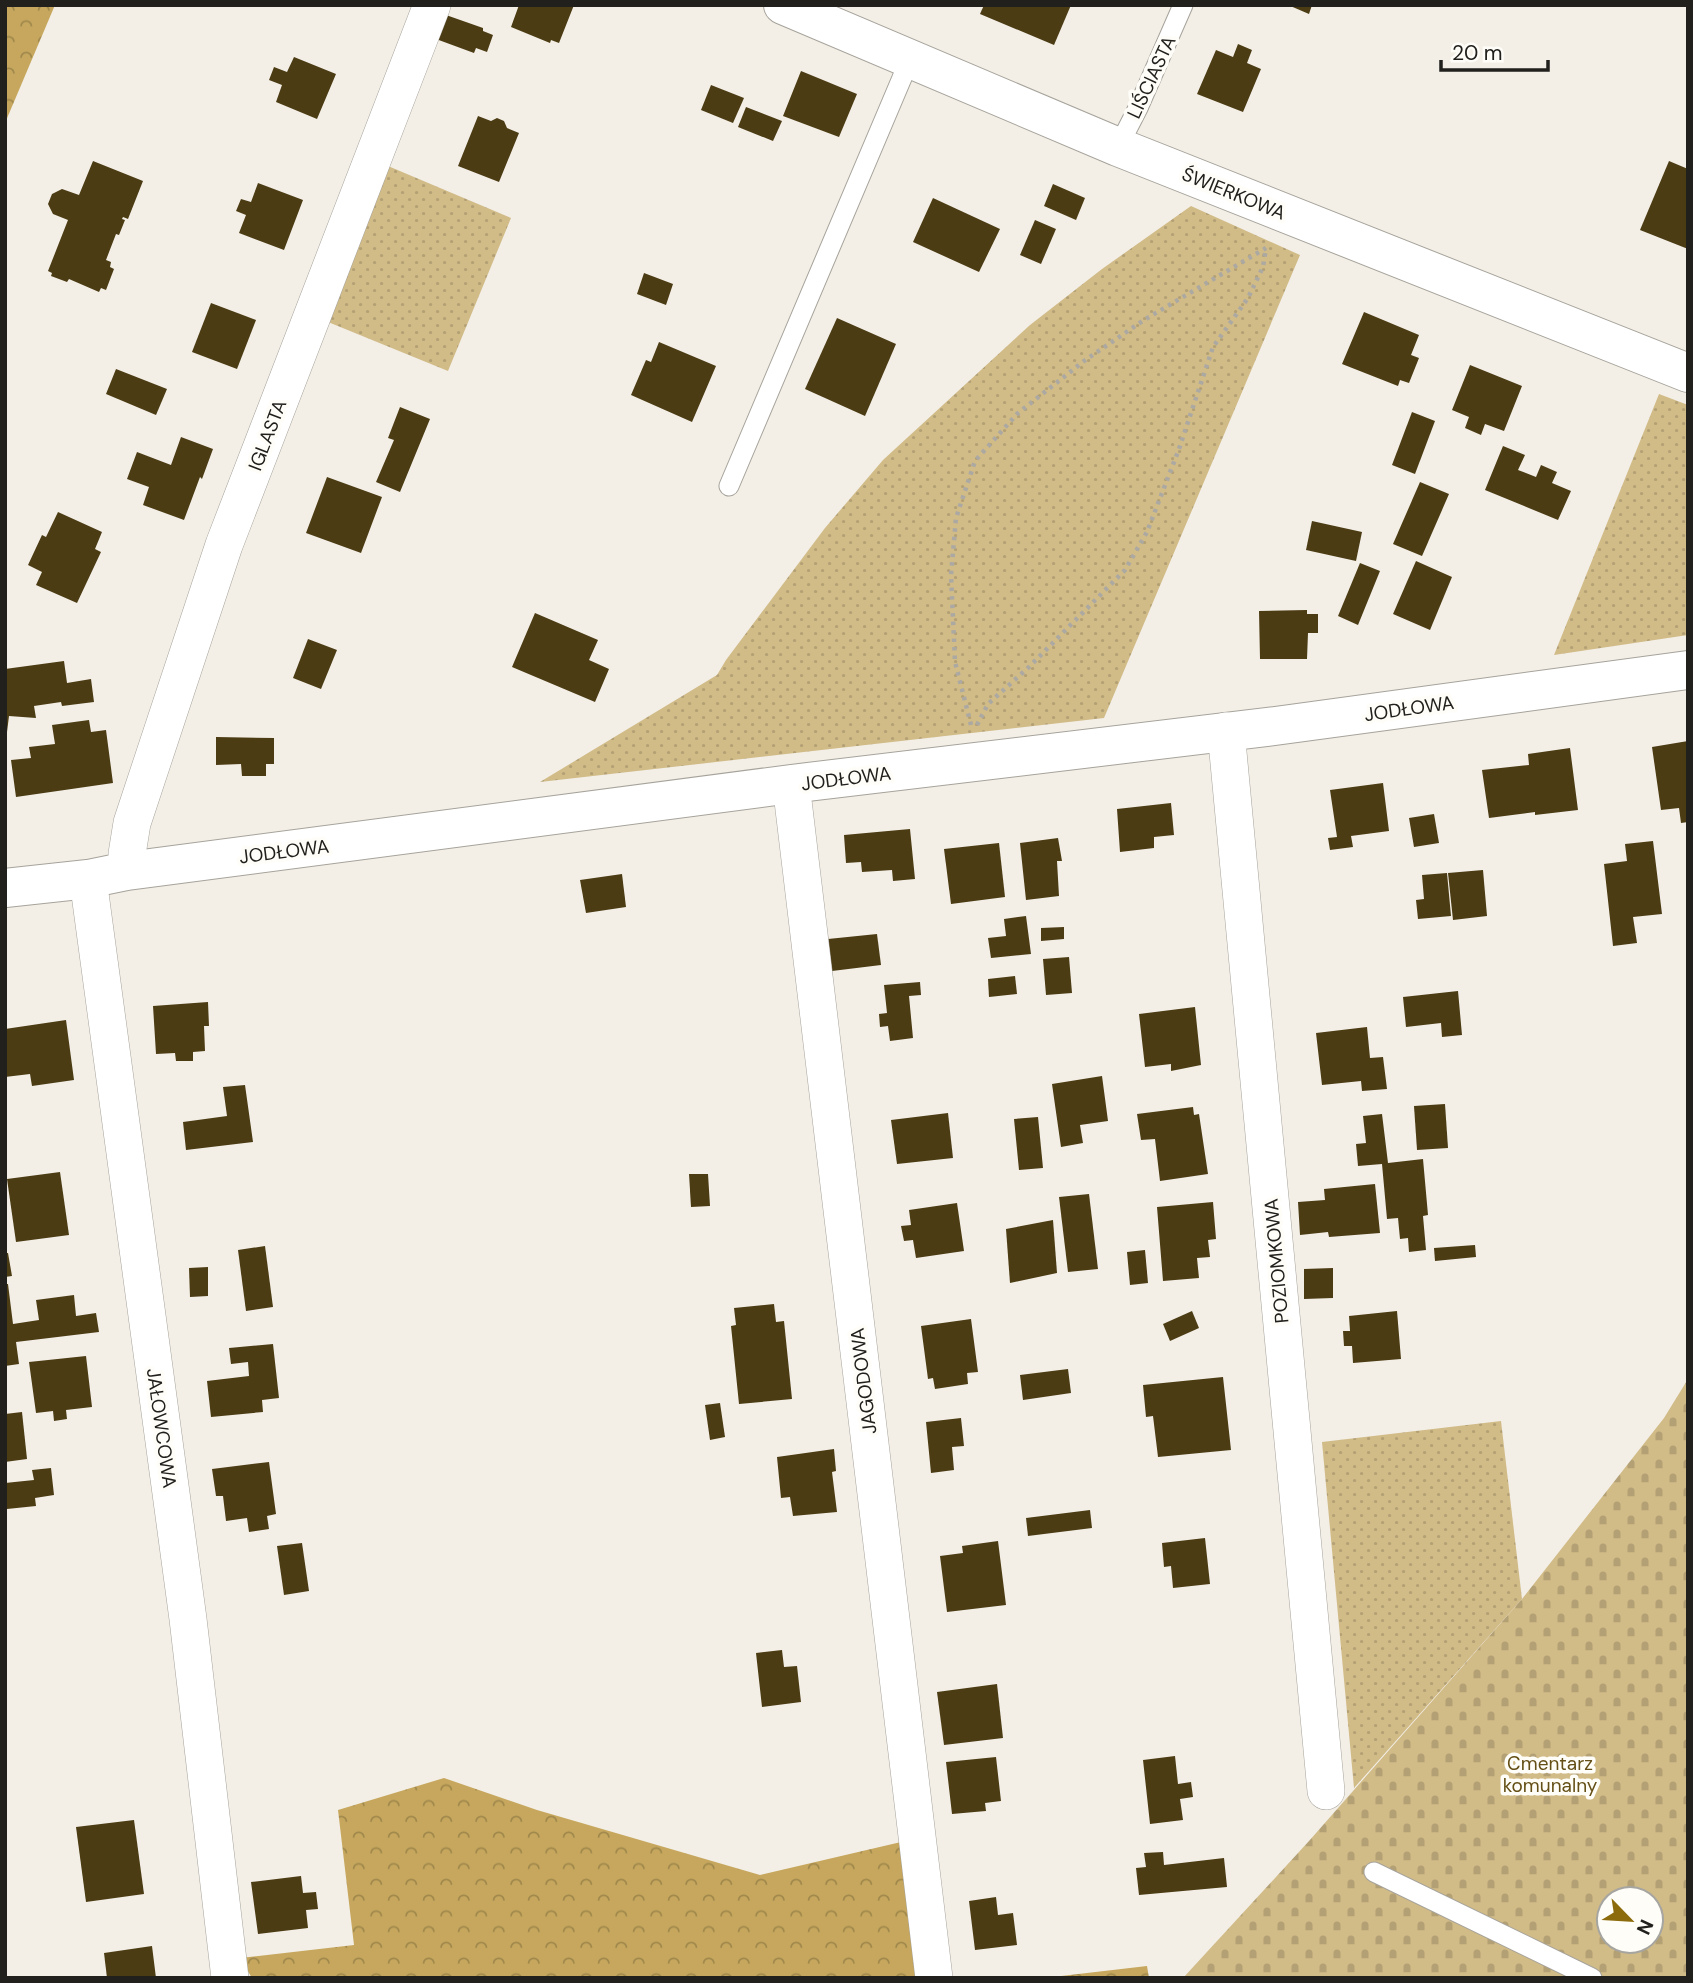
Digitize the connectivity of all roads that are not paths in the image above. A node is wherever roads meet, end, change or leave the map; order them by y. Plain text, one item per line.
1 (432, 5) edge
2 (783, 5) edge
3 (1183, 5) edge
4 (910, 59) junction
5 (1118, 147) junction
6 (1688, 373) edge
7 (729, 486) dead end
8 (1688, 670) edge
9 (1226, 731) junction
10 (791, 784) junction
11 (127, 871) junction
12 (88, 879) junction
13 (5, 888) edge
14 (1326, 1791) dead end
15 (1374, 1872) dead end
16 (230, 1978) edge
17 (934, 1978) edge
18 (1592, 1978) edge

1 - 11 street, IGLASTA
2 - 4 street, ŚWIERKOWA
3 - 5 lane, LIŚCIASTA
4 - 5 street, ŚWIERKOWA
4 - 7 lane
5 - 6 street, ŚWIERKOWA
8 - 9 street, JODŁOWA
9 - 10 street, JODŁOWA
9 - 14 street, POZIOMKOWA
10 - 11 street, JODŁOWA
10 - 17 street, JAGODOWA
11 - 12 street, JODŁOWA
12 - 13 street, JODŁOWA
12 - 16 street, JAŁOWCOWA
15 - 18 lane

